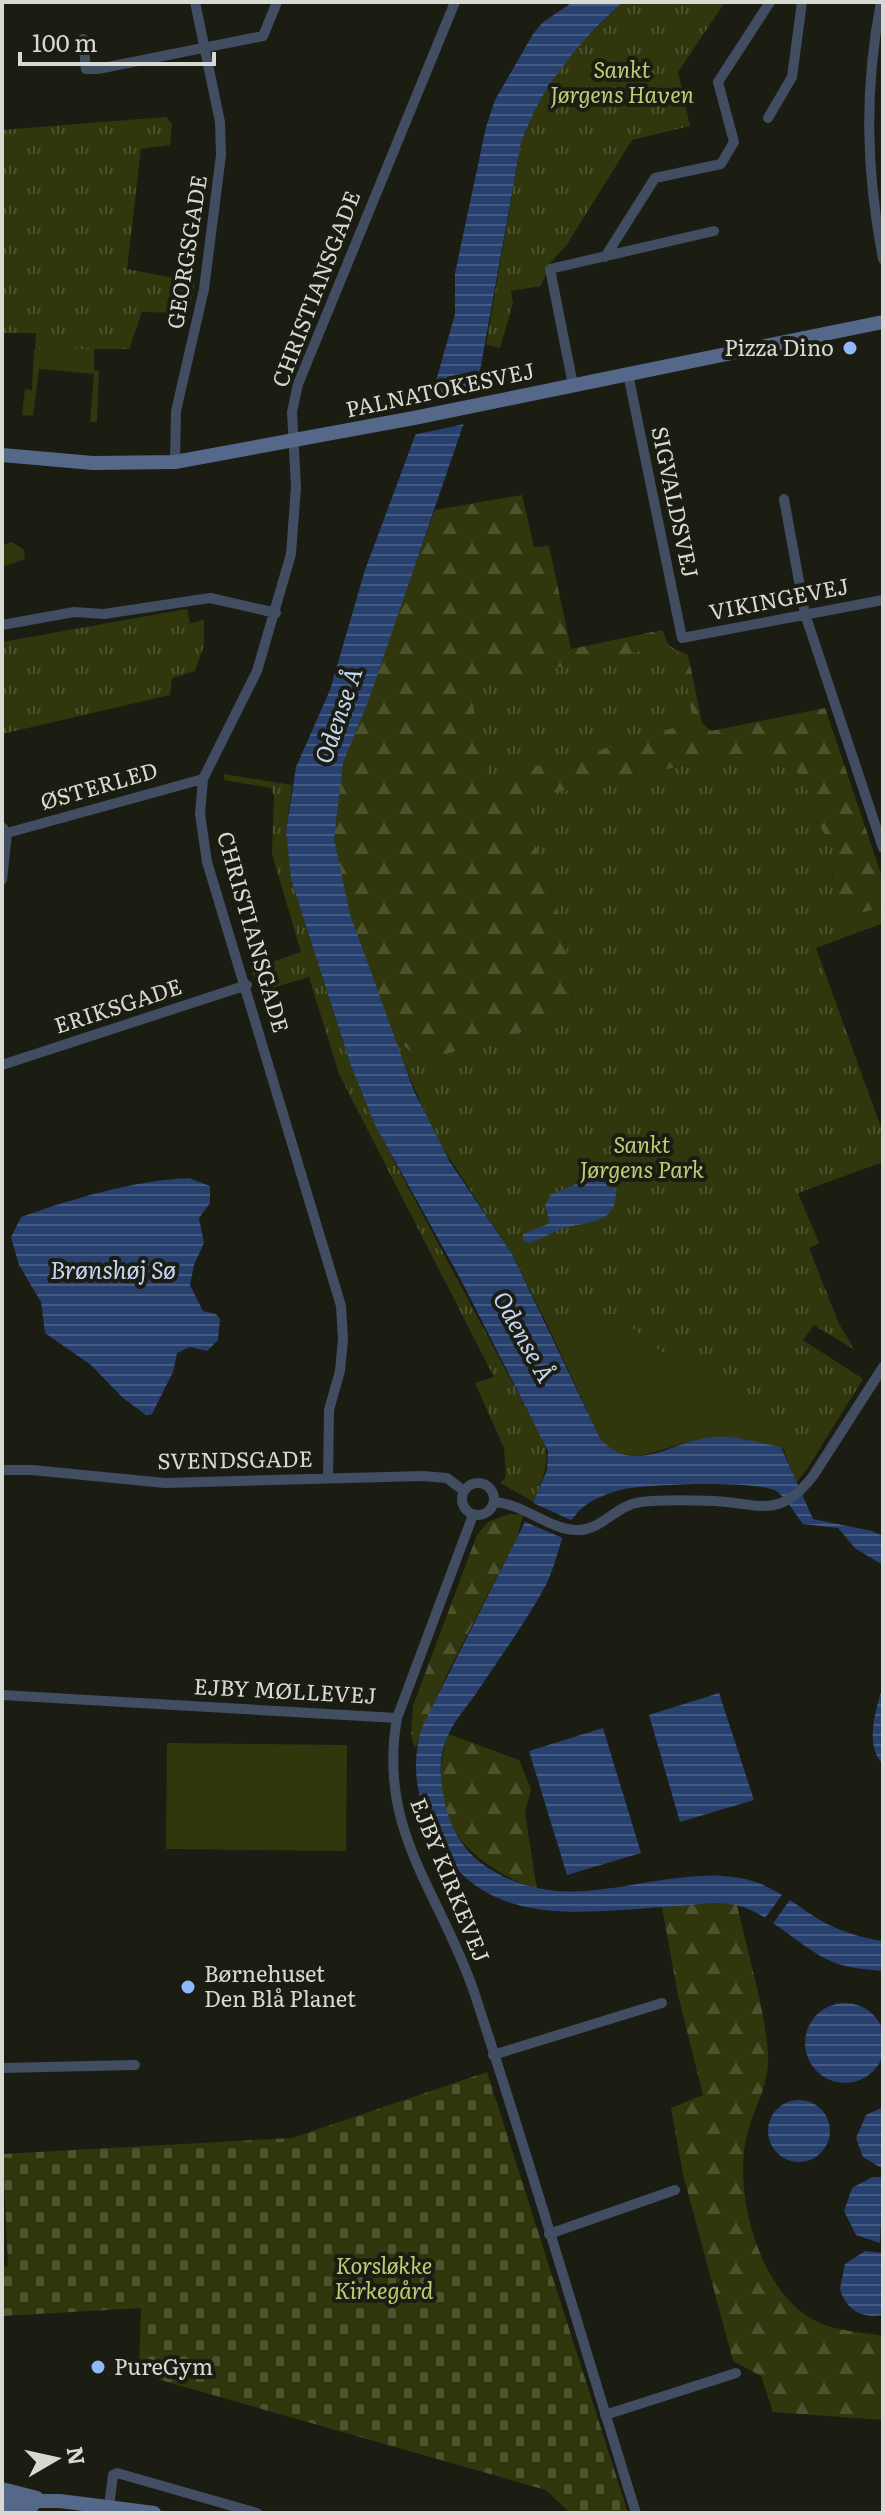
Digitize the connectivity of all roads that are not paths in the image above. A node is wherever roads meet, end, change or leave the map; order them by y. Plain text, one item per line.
1 (195, 2) edge
2 (277, 2) edge
3 (455, 2) edge
4 (770, 2) edge
5 (802, 2) edge
6 (881, 2) edge
7 (83, 39) dead end
8 (205, 47) junction
9 (768, 118) dead end
10 (714, 231) dead end
11 (605, 257) junction
12 (883, 259) edge
13 (883, 322) edge
14 (628, 374) junction
15 (573, 385) junction
16 (294, 442) junction
17 (2, 455) edge
18 (175, 462) junction
19 (784, 499) dead end
20 (883, 600) edge
21 (276, 613) junction
22 (805, 614) junction
23 (2, 625) edge
24 (682, 638) joint
25 (203, 779) junction
26 (5, 830) edge
27 (883, 848) edge
28 (2, 880) edge
29 (247, 985) junction
30 (2, 1065) edge
31 (883, 1367) edge
32 (2, 1470) edge
33 (328, 1478) junction
34 (464, 1491) junction
35 (494, 1502) junction
36 (473, 1515) junction
37 (2, 1695) edge
38 (397, 1718) junction
39 (662, 2003) dead end
40 (493, 2055) junction
41 (135, 2065) dead end
42 (2, 2068) edge
43 (675, 2190) dead end
44 (549, 2234) junction
45 (736, 2373) dead end
46 (605, 2415) junction
47 (2, 2489) edge
48 (2, 2501) edge
49 (45, 2501) junction
50 (109, 2506) junction
51 (2, 2513) edge
52 (154, 2513) edge
53 (257, 2513) edge
54 (636, 2513) edge

1 - 8 street, GEORGSGADE
2 - 8 street
3 - 16 street, CHRISTIANSGADE
4 - 11 street
5 - 9 street
6 - 12 street
7 - 8 street
8 - 18 street, GEORGSGADE
10 - 11 street
11 - 15 street
13 - 14 main road, PALNATOKESVEJ
14 - 15 main road, PALNATOKESVEJ
14 - 24 street, SIGVALDSVEJ
15 - 16 main road, PALNATOKESVEJ
16 - 18 main road, PALNATOKESVEJ
16 - 21 street, CHRISTIANSGADE
17 - 18 main road, PALNATOKESVEJ
19 - 22 street
20 - 22 street, VIKINGEVEJ
21 - 23 street
21 - 25 street, CHRISTIANSGADE
22 - 24 street, VIKINGEVEJ
22 - 27 street
25 - 26 street, ØSTERLED
25 - 29 street, CHRISTIANSGADE
26 - 28 street, ØSTERLED
29 - 30 street, ERIKSGADE
29 - 33 street, CHRISTIANSGADE
31 - 35 street
32 - 33 street, SVENDSGADE
33 - 34 street, SVENDSGADE
34 - 35 street
34 - 36 street
35 - 36 street
36 - 38 street, EJBY MØLLEVEJ
37 - 38 street, EJBY MØLLEVEJ
38 - 40 street, EJBY KIRKEVEJ
39 - 40 street
40 - 44 street, EJBY KIRKEVEJ
41 - 42 street
43 - 44 street
44 - 46 street, EJBY KIRKEVEJ
45 - 46 street
46 - 54 street, EJBY KIRKEVEJ
47 - 49 main road
48 - 49 main road
49 - 50 main road
49 - 51 main road
50 - 52 main road
50 - 53 street

